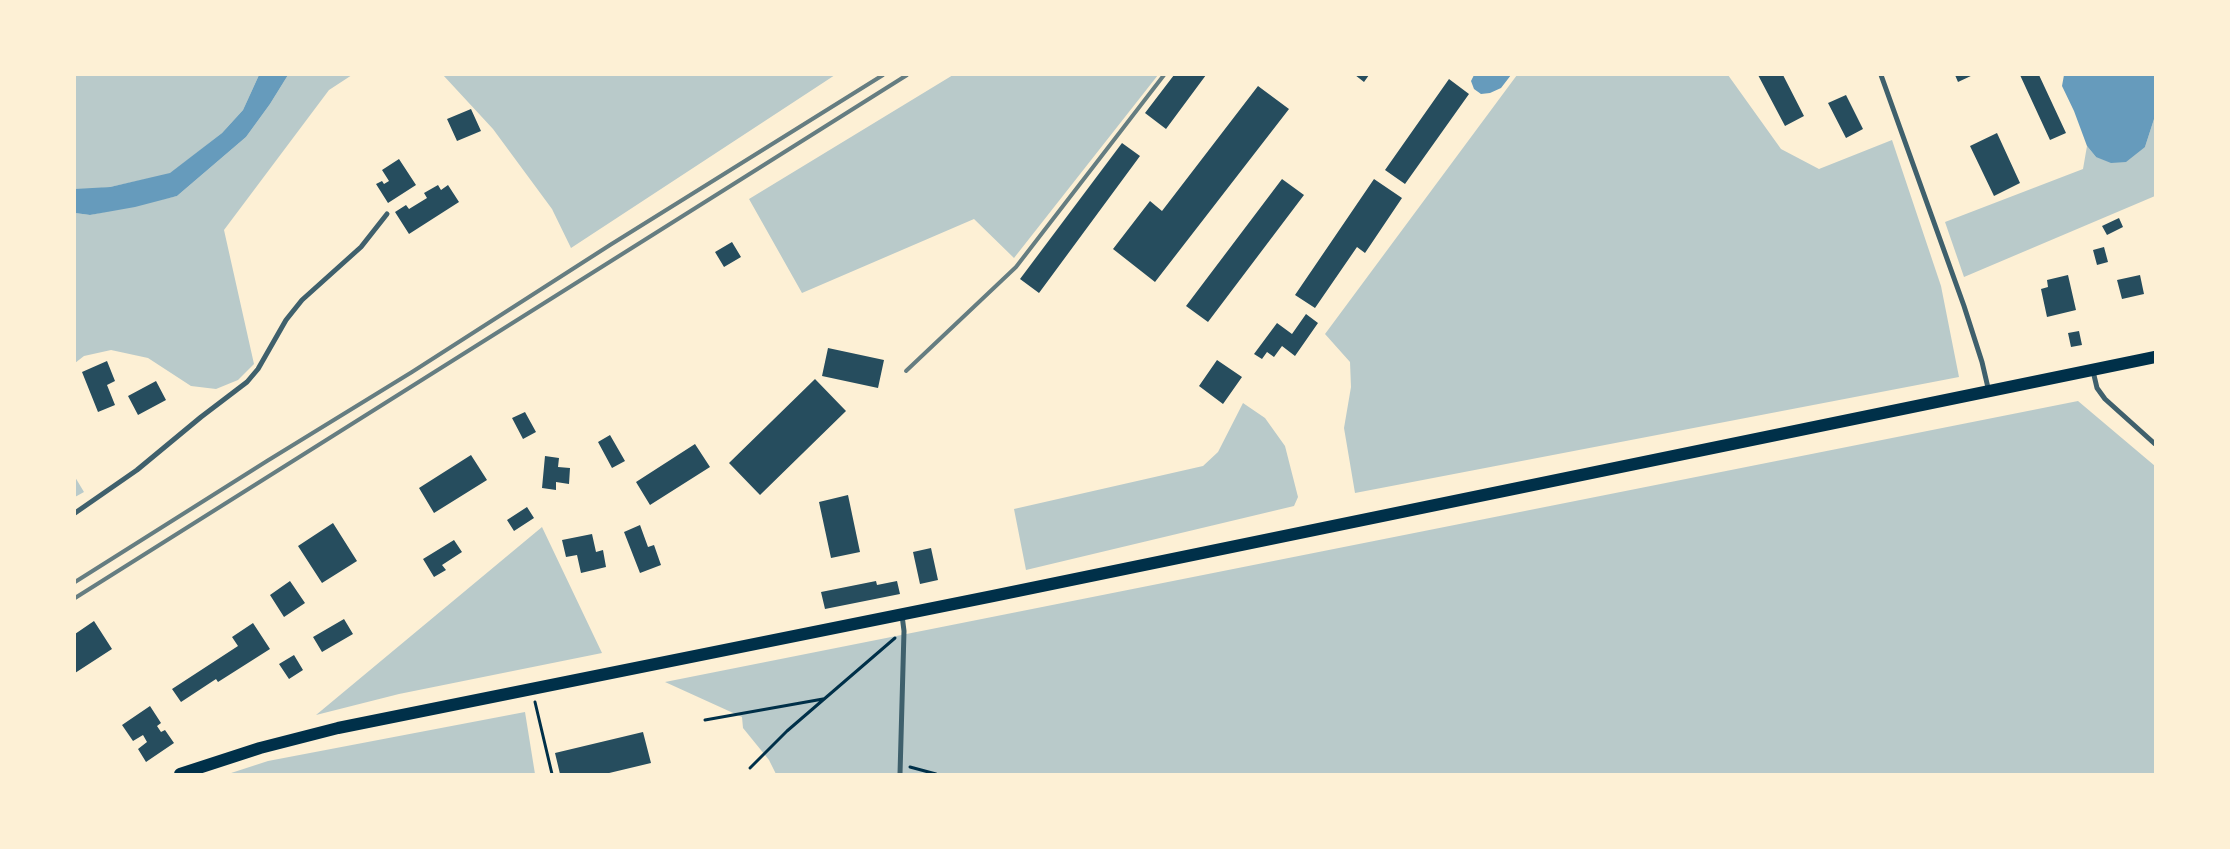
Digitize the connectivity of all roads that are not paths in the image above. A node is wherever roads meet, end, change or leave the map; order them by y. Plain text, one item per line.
1 (1882, 75) edge
2 (387, 214) dead end
3 (2155, 357) edge
4 (2093, 370) junction
5 (1989, 392) junction
6 (2155, 444) edge
7 (75, 513) edge
8 (902, 615) junction
9 (180, 774) edge
10 (900, 774) edge

1 - 5 street
2 - 7 street
3 - 4 main road
4 - 5 main road
4 - 6 street
5 - 8 main road
8 - 9 main road
8 - 10 street

